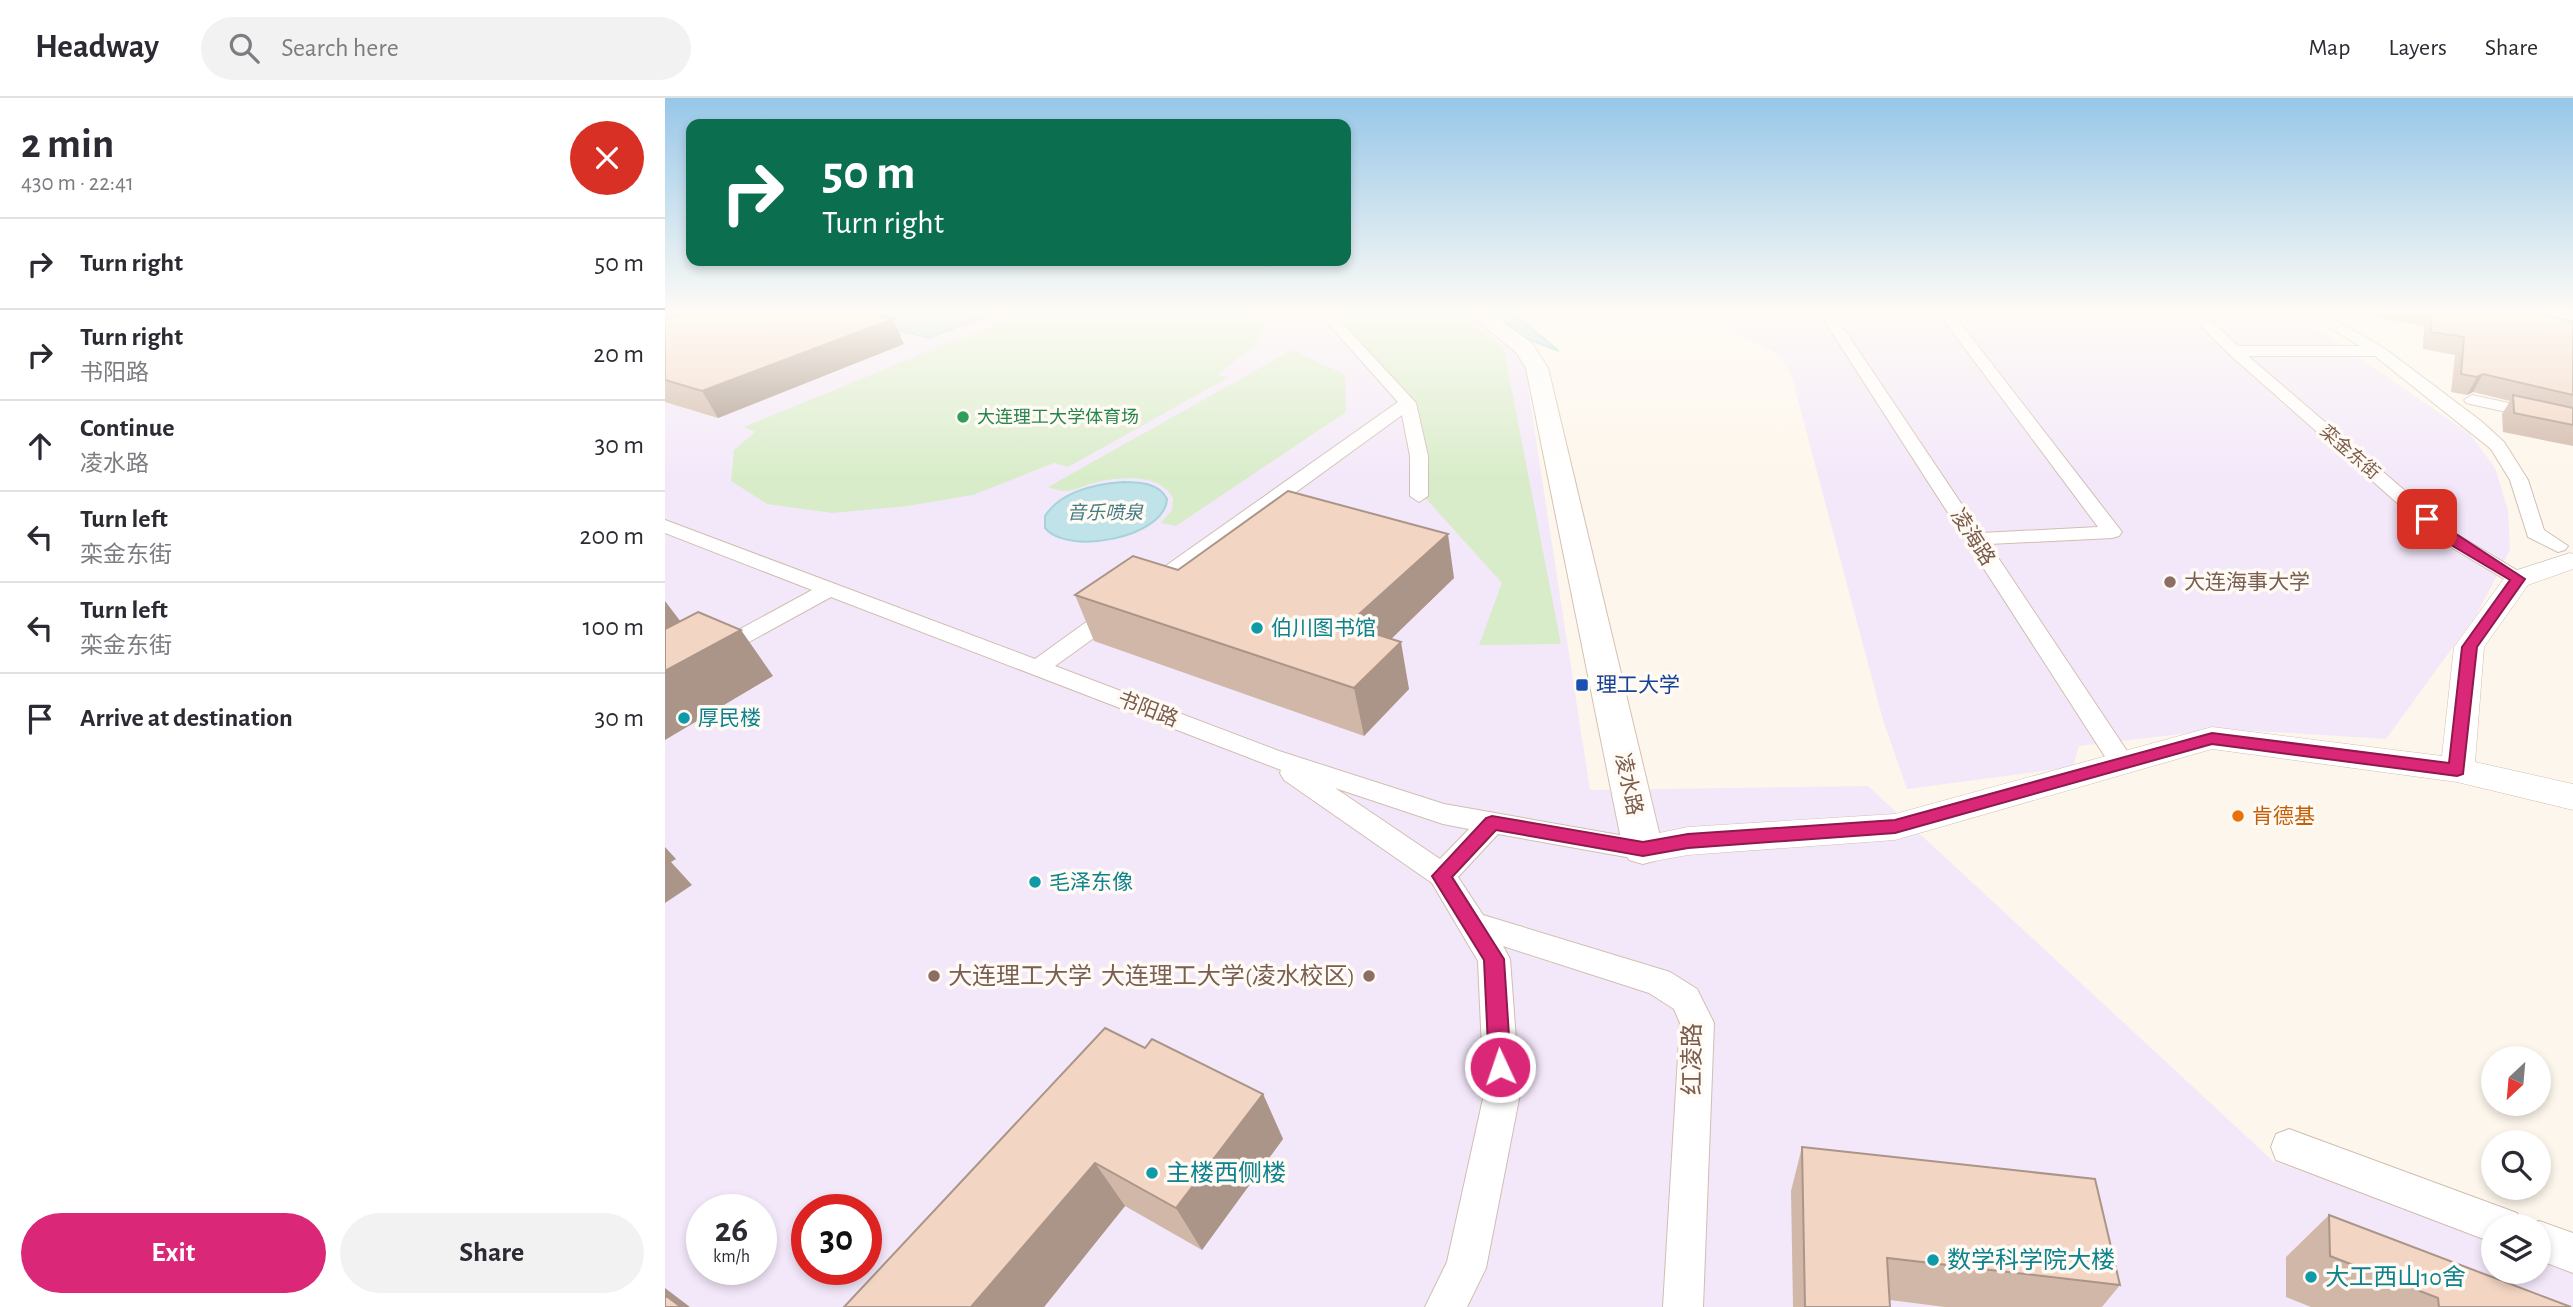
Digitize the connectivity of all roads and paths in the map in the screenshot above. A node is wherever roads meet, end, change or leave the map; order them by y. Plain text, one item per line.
1 (1376, 367) edge
2 (1536, 367) edge
3 (1862, 367) edge
4 (1987, 367) edge
5 (2253, 367) edge
6 (2400, 367) edge
7 (2472, 400) dead end
8 (1408, 403) junction
9 (2573, 422) edge
10 (1419, 496) dead end
11 (665, 526) edge
12 (1975, 539) junction
13 (2568, 553) edge
14 (2518, 579) junction
15 (830, 589) junction
16 (1039, 667) junction
17 (665, 680) edge
18 (1270, 757) junction
19 (2122, 764) junction
20 (2457, 770) junction
21 (2573, 797) edge
22 (1492, 823) junction
23 (1643, 849) junction
24 (1441, 876) junction
25 (1472, 924) junction
26 (2289, 1147) dead end
27 (2481, 1219) edge
28 (2551, 1245) edge
29 (2573, 1253) edge
30 (1445, 1307) edge
31 (1683, 1307) edge

1 - 8 street
2 - 23 main road, 凌水路
3 - 12 street, 凌海路
4 - 12 street
5 - 14 street, 栾金东街
6 - 13 street
7 - 9 street
8 - 10 street
8 - 16 street
11 - 15 street, 书阳路
12 - 19 street, 凌海路
13 - 14 street
14 - 20 street
15 - 16 street, 书阳路
15 - 17 street
16 - 18 street, 书阳路
18 - 22 street, 书阳路
18 - 24 street
19 - 20 street
19 - 23 street
20 - 21 street
22 - 23 street, 书阳路
22 - 24 street
24 - 25 street
25 - 30 street
25 - 31 street, 红凌路
26 - 27 street
28 - 29 street

